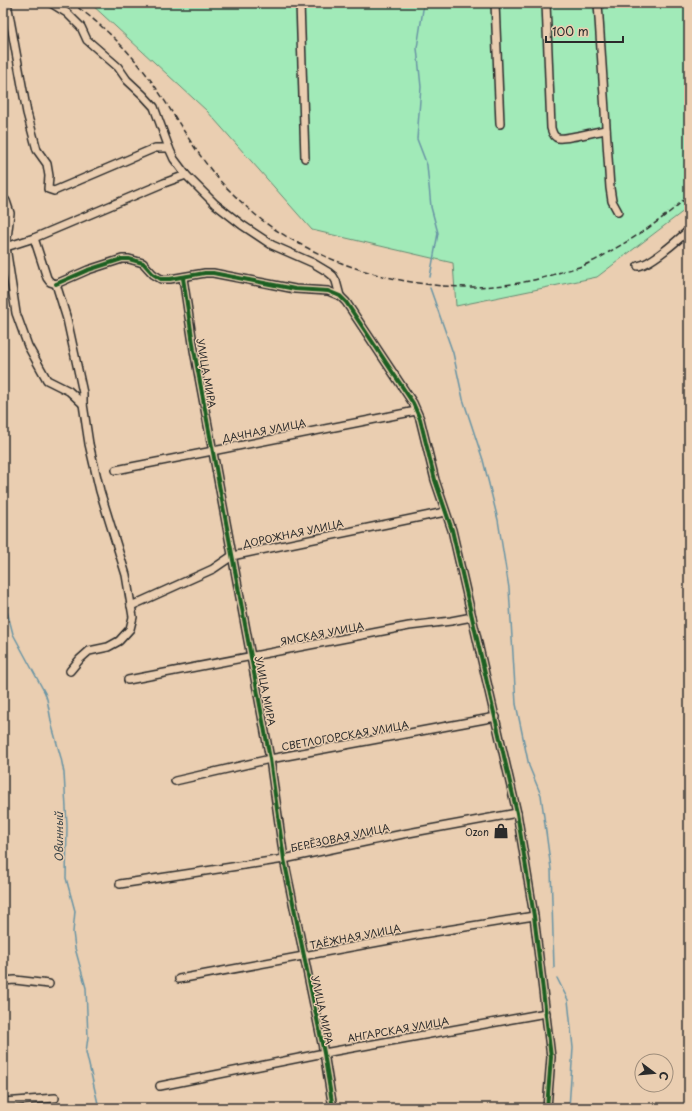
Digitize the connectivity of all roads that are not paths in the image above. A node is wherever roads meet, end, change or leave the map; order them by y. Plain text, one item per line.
1 (6, 3) edge
2 (51, 3) edge
3 (300, 3) edge
4 (495, 3) edge
5 (546, 3) edge
6 (598, 3) edge
7 (500, 124) dead end
8 (606, 130) junction
9 (169, 148) junction
10 (305, 158) dead end
11 (186, 175) junction
12 (3, 198) edge
13 (618, 212) dead end
14 (689, 230) edge
15 (34, 238) junction
16 (6, 247) junction
17 (638, 266) dead end
18 (183, 278) junction
19 (56, 284) junction
20 (340, 296) junction
21 (83, 404) junction
22 (416, 411) junction
23 (213, 450) junction
24 (116, 470) dead end
25 (445, 512) junction
26 (232, 556) junction
27 (131, 606) junction
28 (472, 617) junction
29 (251, 657) junction
30 (70, 671) dead end
31 (128, 680) dead end
32 (496, 717) junction
33 (270, 759) junction
34 (176, 781) dead end
35 (517, 813) junction
36 (284, 859) junction
37 (120, 884) dead end
38 (534, 916) junction
39 (304, 956) junction
40 (179, 979) dead end
41 (3, 981) edge
42 (49, 984) dead end
43 (546, 1013) junction
44 (324, 1053) junction
45 (160, 1086) dead end
46 (55, 1098) dead end
47 (3, 1102) edge
48 (333, 1108) edge
49 (547, 1108) edge

1 - 9 street
2 - 9 street
3 - 10 street
4 - 7 street
5 - 8 street
6 - 8 street
8 - 13 street
9 - 11 street
11 - 15 street
11 - 20 street
12 - 16 street
14 - 17 street
15 - 16 street
15 - 19 street
16 - 21 street
18 - 19 street
18 - 20 street
18 - 23 street, УЛИЦА МИРА
19 - 21 street
20 - 22 street
21 - 27 street
22 - 23 street, ДАЧНАЯ УЛИЦА
22 - 25 street
23 - 24 street, ДАЧНАЯ УЛИЦА
23 - 26 street, УЛИЦА МИРА
25 - 26 street, ДОРОЖНАЯ УЛИЦА
25 - 28 street
26 - 27 street, ДОРОЖНАЯ УЛИЦА
26 - 29 street, УЛИЦА МИРА
27 - 30 street
28 - 29 street, ЯМСКАЯ УЛИЦА
28 - 32 street
29 - 31 street, ЯМСКАЯ УЛИЦА
29 - 33 street, УЛИЦА МИРА
32 - 33 street, СВЕТЛОГОРСКАЯ УЛИЦА
32 - 35 street
33 - 34 street, СВЕТЛОГОРСКАЯ УЛИЦА
33 - 36 street, УЛИЦА МИРА
35 - 36 street, БЕРЁЗОВАЯ УЛИЦА
35 - 38 street
36 - 37 street, БЕРЁЗОВАЯ УЛИЦА
36 - 39 street, УЛИЦА МИРА
38 - 39 street, ТАЁЖНАЯ УЛИЦА
38 - 43 street
39 - 40 street, ТАЁЖНАЯ УЛИЦА
39 - 44 street, УЛИЦА МИРА
41 - 42 street
43 - 44 street, АНГАРСКАЯ УЛИЦА
43 - 49 street
44 - 45 street, АНГАРСКАЯ УЛИЦА
44 - 48 street, УЛИЦА МИРА
46 - 47 street

